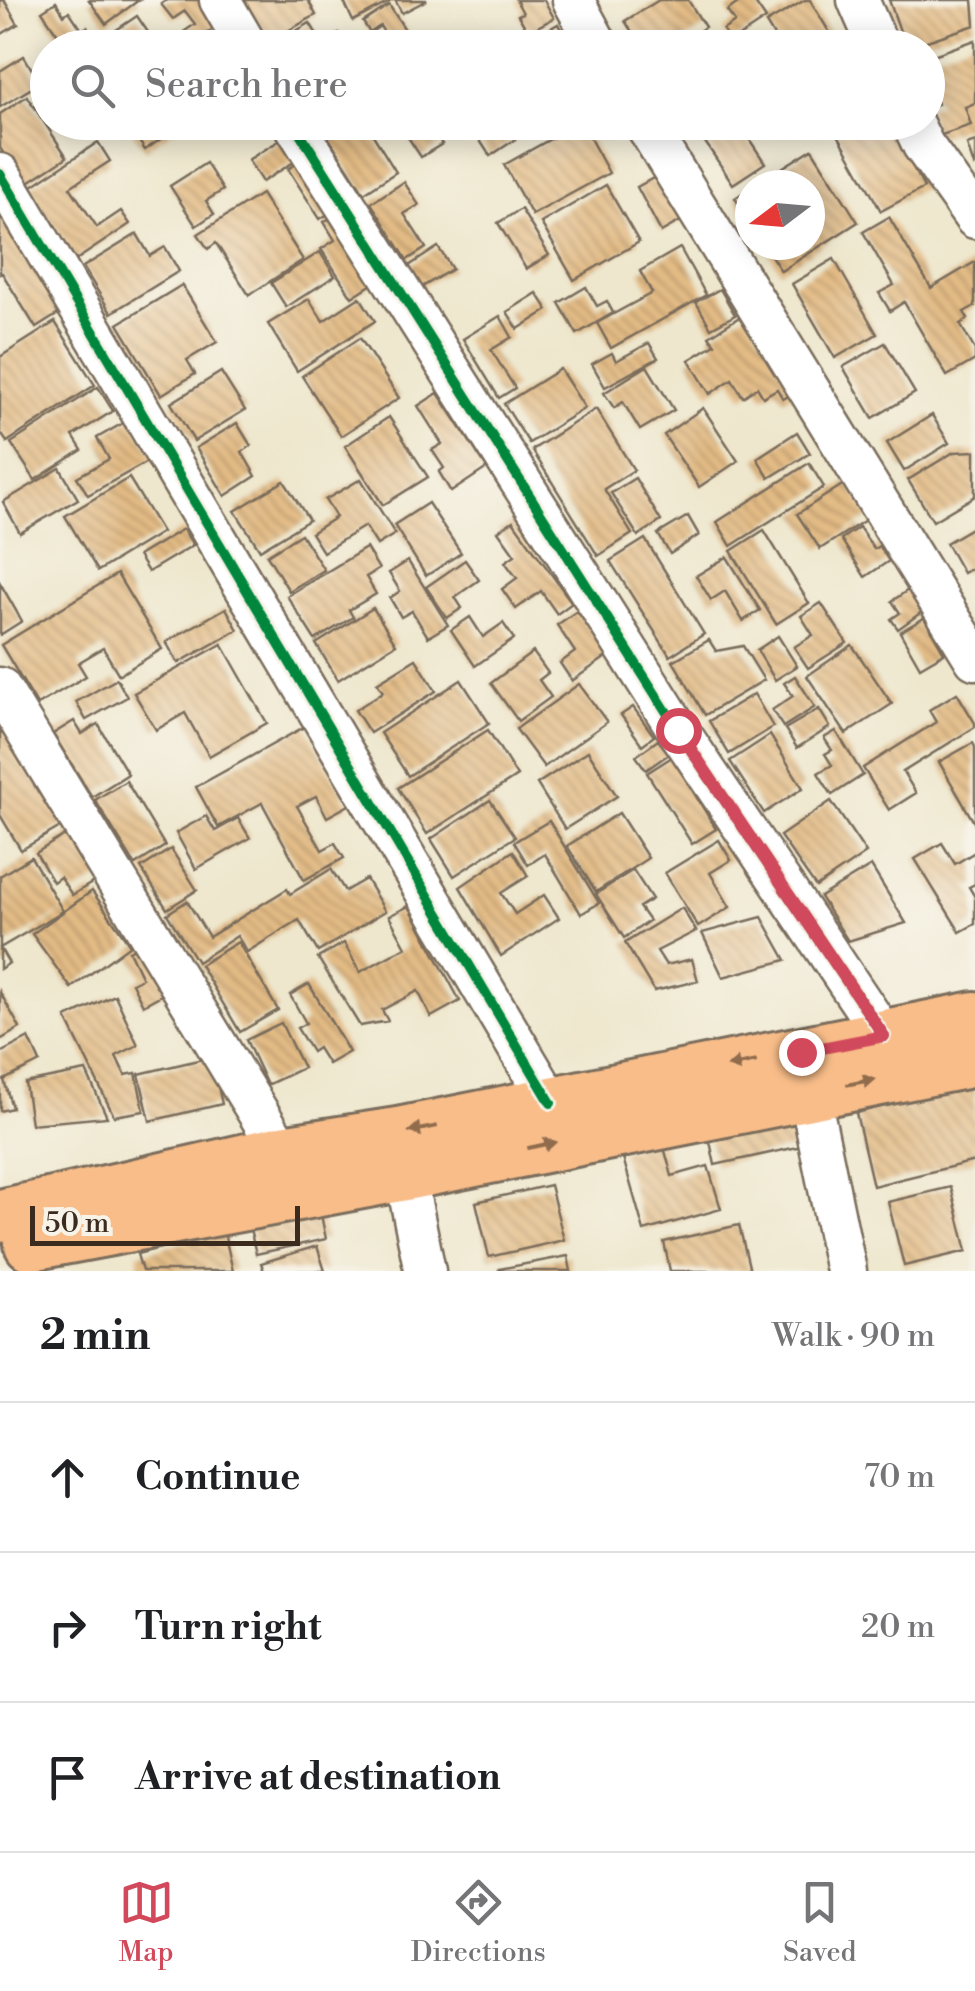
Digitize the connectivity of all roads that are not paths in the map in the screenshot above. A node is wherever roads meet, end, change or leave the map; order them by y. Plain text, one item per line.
1 (220, 0) edge
2 (573, 0) edge
3 (858, 0) edge
4 (238, 30) edge
5 (589, 30) edge
6 (871, 30) edge
7 (305, 140) edge
8 (655, 140) edge
9 (920, 140) edge
10 (0, 174) edge
11 (975, 218) edge
12 (975, 659) edge
13 (0, 688) edge
14 (975, 1018) edge
15 (884, 1036) junction
16 (975, 1060) edge
17 (808, 1092) junction
18 (551, 1103) junction
19 (282, 1152) junction
20 (406, 1174) junction
21 (1, 1223) edge
22 (425, 1271) edge
23 (846, 1271) edge

1 - 4 street
2 - 5 street
3 - 6 street
7 - 15 street
8 - 12 street
9 - 11 street
10 - 18 street
13 - 19 street
14 - 15 main road
15 -> 18 main road
17 -> 16 main road
20 -> 17 main road
17 - 23 street
18 -> 19 main road
19 - 21 main road
20 - 21 main road
20 - 22 street

